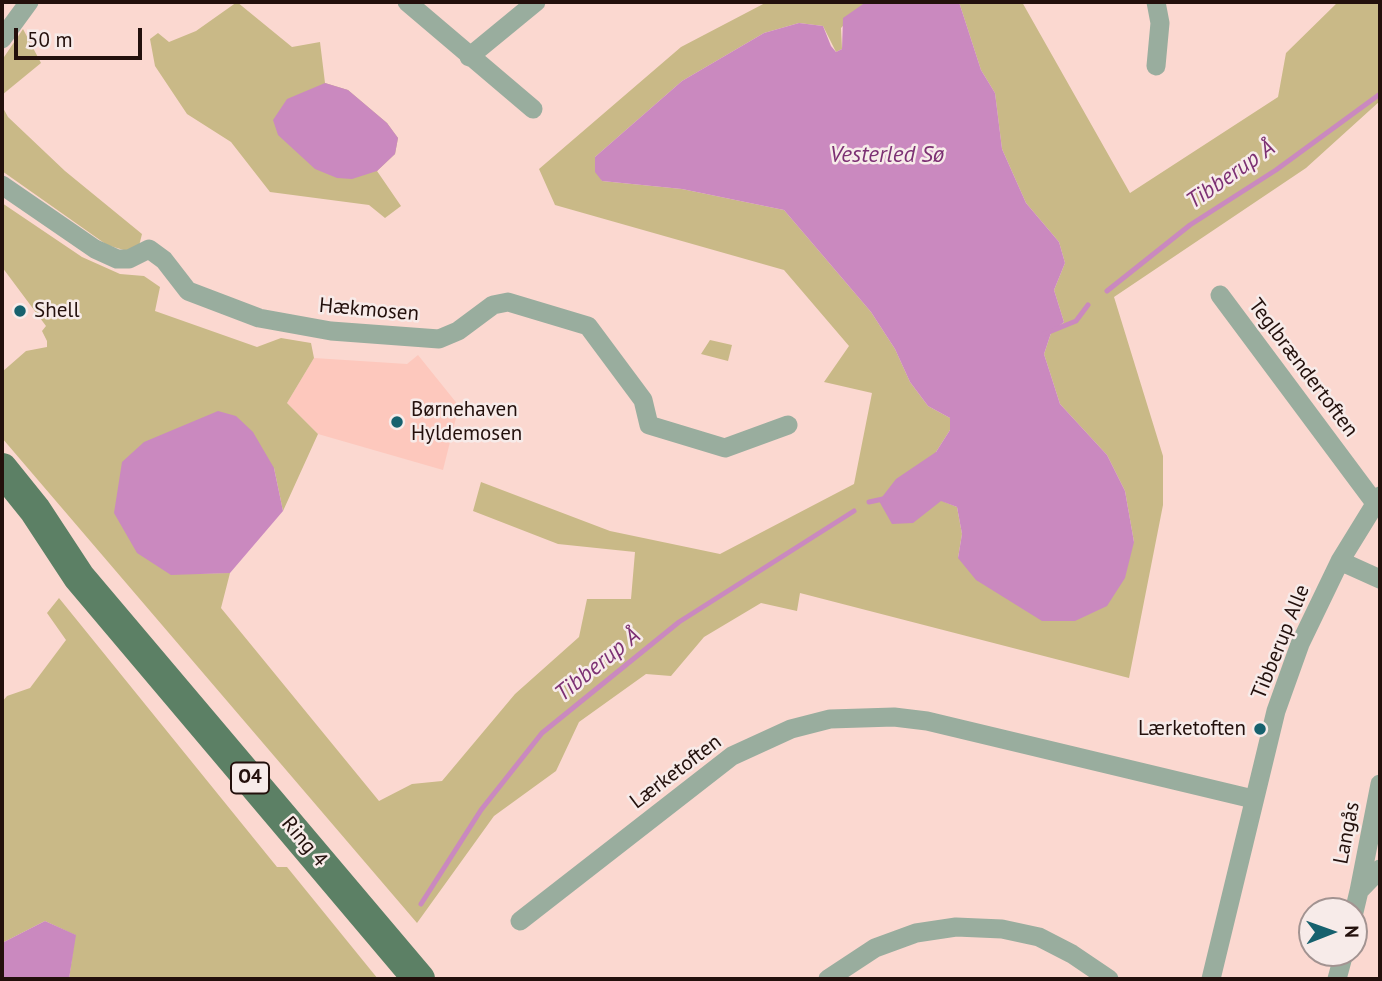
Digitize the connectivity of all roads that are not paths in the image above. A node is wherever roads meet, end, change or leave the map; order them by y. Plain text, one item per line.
1 (29, 2) edge
2 (407, 2) edge
3 (536, 2) edge
4 (1156, 2) edge
5 (2, 39) edge
6 (469, 57) junction
7 (1156, 66) dead end
8 (533, 109) dead end
9 (2, 185) edge
10 (1220, 295) dead end
11 (788, 425) dead end
12 (2, 469) edge
13 (1378, 499) edge
14 (2, 503) edge
15 (1340, 561) junction
16 (79, 577) junction
17 (1380, 579) edge
18 (1380, 784) edge
19 (1254, 799) junction
20 (1380, 869) edge
21 (1359, 891) junction
22 (1358, 897) edge
23 (520, 921) dead end
24 (419, 979) edge
25 (828, 979) edge
26 (1109, 979) edge
27 (1211, 979) edge

1 - 5 street
2 - 6 street
3 - 6 street
4 - 7 street
6 - 8 street
9 - 11 street, Hækmosen
10 - 13 street, Teglbrændertoften
12 - 16 main road, Ring 4 / O4
13 - 15 street, Tibberup Alle
14 - 16 main road, Ring 4 / O4
15 - 17 street
15 - 19 street, Tibberup Alle
16 - 24 main road, Ring 4 / O4
18 - 21 street, Langås
19 - 23 street, Lærketoften
19 - 27 street, Tibberup Alle
20 - 21 street, Langås
21 - 22 street, Langås
25 - 26 street

